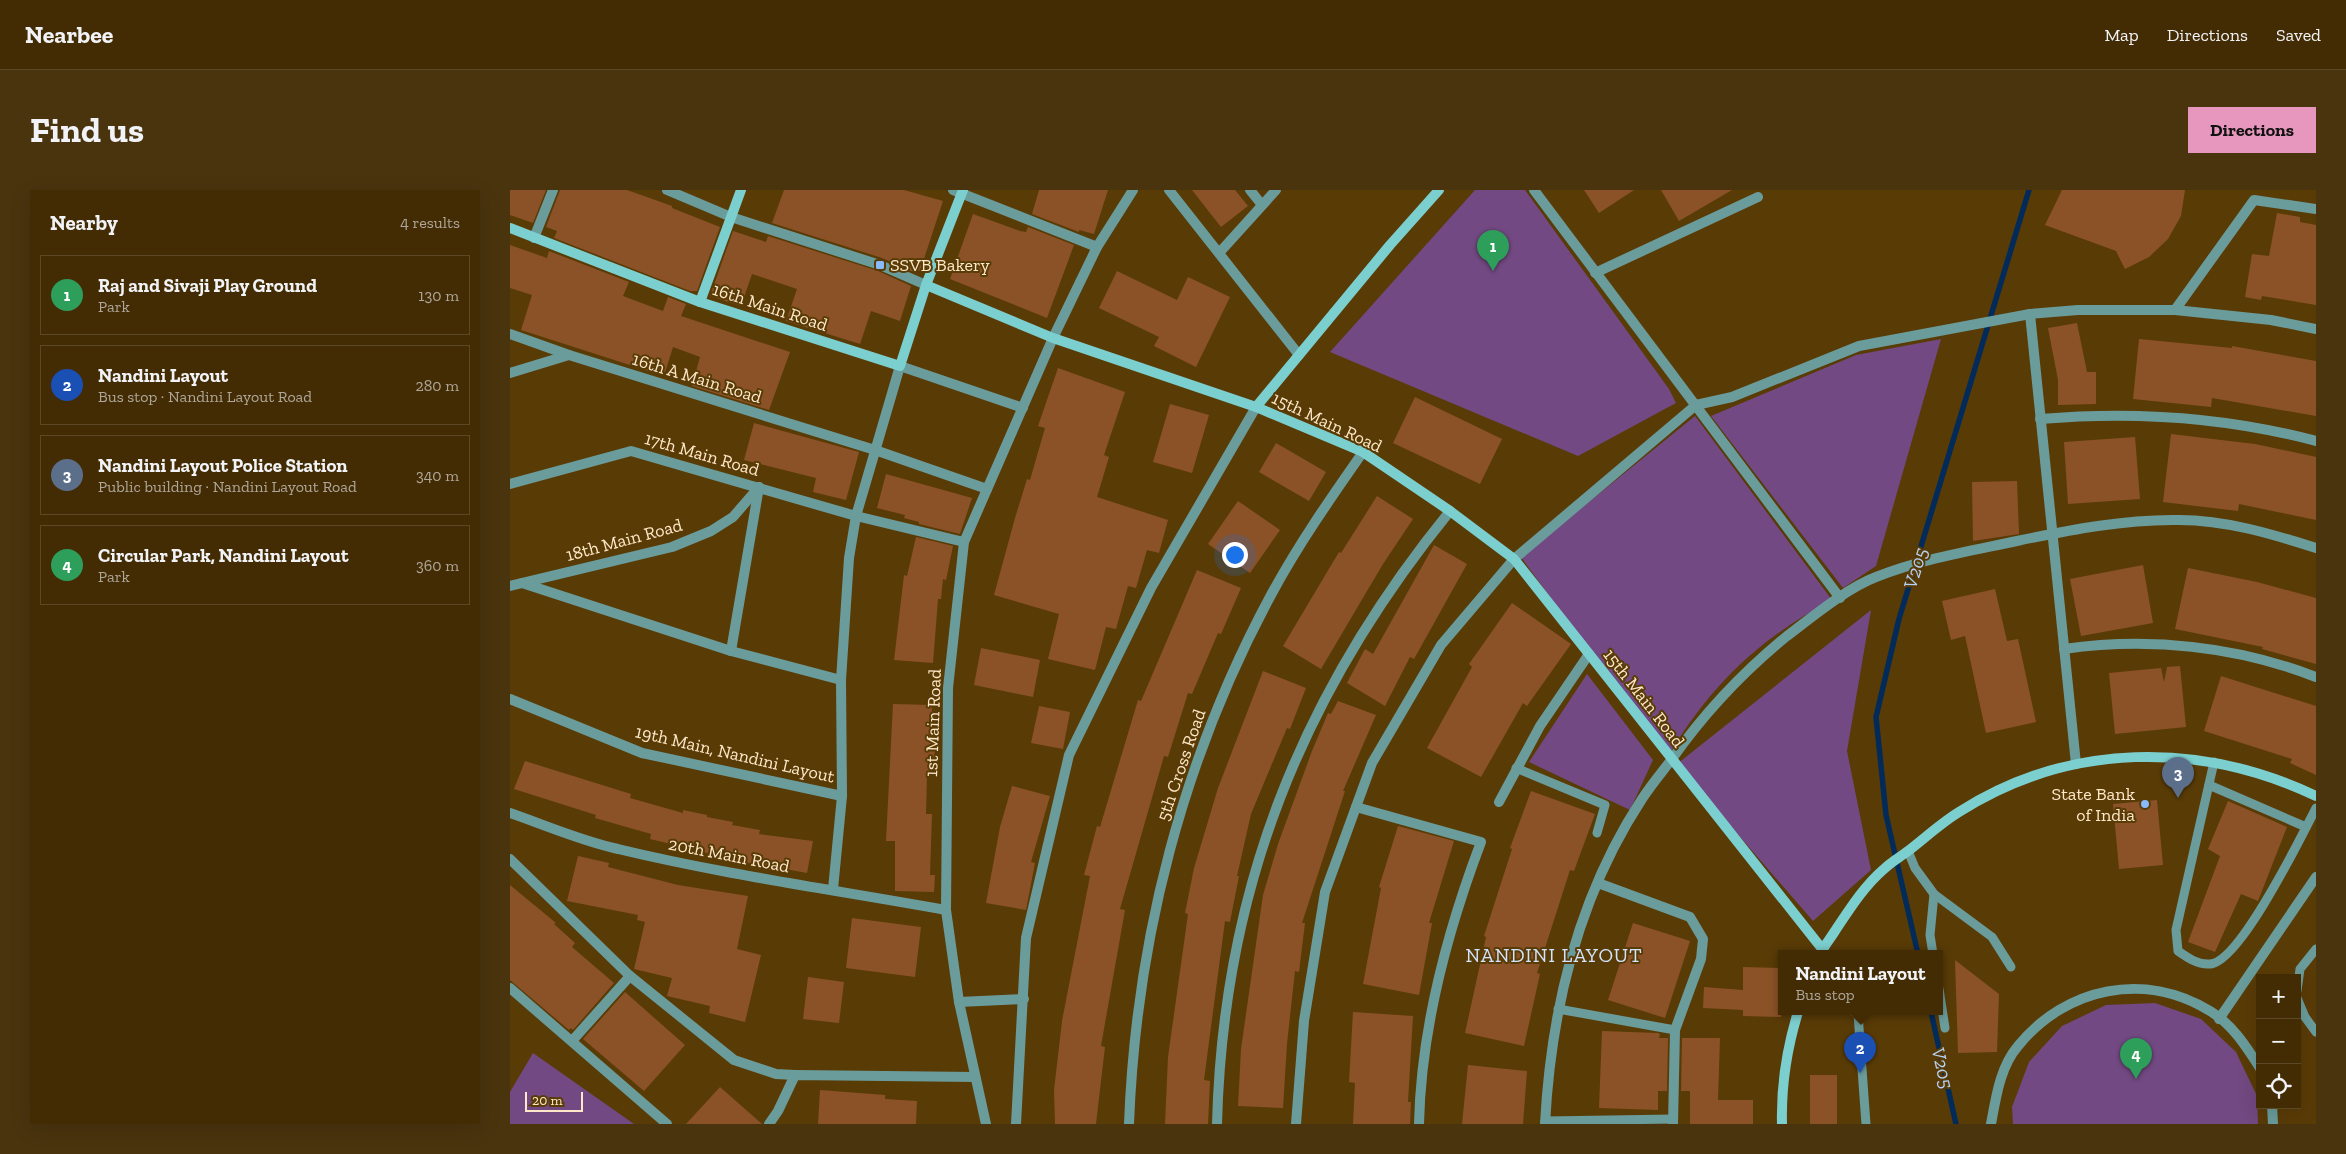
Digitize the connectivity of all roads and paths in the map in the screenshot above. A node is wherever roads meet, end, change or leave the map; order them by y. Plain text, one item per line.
1 (553, 190) edge
2 (667, 190) edge
3 (741, 190) edge
4 (1133, 190) edge
5 (1170, 190) edge
6 (1250, 190) edge
7 (1276, 190) edge
8 (1439, 190) edge
9 (1534, 190) edge
10 (959, 191) edge
11 (1758, 197) dead end
12 (1262, 205) junction
13 (2316, 209) edge
14 (731, 217) junction
15 (510, 228) edge
16 (534, 238) junction
17 (1097, 247) junction
18 (1220, 252) junction
19 (1595, 273) junction
20 (926, 285) junction
21 (700, 302) junction
22 (2175, 310) junction
23 (2030, 314) junction
24 (2316, 329) edge
25 (510, 334) edge
26 (1053, 338) junction
27 (568, 355) junction
28 (1299, 355) junction
29 (900, 366) junction
30 (510, 373) edge
31 (1696, 405) junction
32 (1256, 407) junction
33 (1023, 408) junction
34 (2040, 419) junction
35 (2316, 441) edge
36 (875, 450) junction
37 (1363, 452) junction
38 (510, 484) edge
39 (759, 487) junction
40 (987, 489) junction
41 (1450, 511) junction
42 (856, 516) junction
43 (2053, 534) junction
44 (964, 542) junction
45 (2316, 548) edge
46 (1514, 559) junction
47 (522, 583) junction
48 (510, 586) edge
49 (1840, 598) junction
50 (2064, 650) junction
51 (731, 651) junction
52 (1589, 654) junction
53 (2316, 677) edge
54 (841, 680) junction
55 (510, 700) edge
56 (1672, 759) junction
57 (2214, 762) junction
58 (2076, 764) junction
59 (1516, 768) junction
60 (2209, 785) junction
61 (842, 796) junction
62 (2316, 796) edge
63 (1499, 802) dead end
64 (1356, 807) junction
65 (2316, 808) edge
66 (510, 813) edge
67 (2306, 827) junction
68 (1597, 833) dead end
69 (1908, 851) junction
70 (510, 859) edge
71 (2316, 876) edge
72 (1598, 883) junction
73 (833, 890) junction
74 (1934, 894) junction
75 (946, 910) junction
76 (2316, 949) edge
77 (1820, 950) edge
78 (1823, 950) edge
79 (1932, 950) edge
80 (2011, 967) dead end
81 (2299, 974) edge
82 (630, 976) junction
83 (510, 988) edge
84 (1024, 999) junction
85 (959, 1002) junction
86 (2301, 1008) edge
87 (1558, 1009) junction
88 (1797, 1015) edge
89 (1858, 1015) edge
90 (1943, 1015) edge
91 (2220, 1019) junction
92 (1945, 1028) dead end
93 (1675, 1030) junction
94 (2316, 1032) edge
95 (572, 1041) junction
96 (2257, 1064) edge
97 (796, 1075) junction
98 (975, 1077) junction
99 (2272, 1109) edge
100 (1673, 1121) edge
101 (1545, 1123) edge
102 (667, 1124) edge
103 (768, 1124) edge
104 (986, 1124) edge
105 (1016, 1124) edge
106 (1129, 1124) edge
107 (1217, 1124) edge
108 (1296, 1124) edge
109 (1419, 1124) edge
110 (1782, 1124) edge
111 (1866, 1124) edge
112 (1991, 1124) edge
113 (2273, 1124) edge

1 - 16 street
2 - 14 street, 15th Main Road
3 - 14 street
4 - 17 street, 1st Main Road
5 - 18 street
6 - 12 street
7 - 12 street
8 - 28 street
9 - 19 street
10 - 17 street
10 - 20 street
11 - 19 street
12 - 18 street
13 - 22 street
14 - 20 street, 15th Main Road
14 - 21 street
15 - 16 street, 16th Main Road
16 - 21 street, 16th Main Road
17 - 26 street, 1st Main Road
18 - 28 street
19 - 31 street
20 - 26 street, 15th Main Road
20 - 29 street
21 - 29 street, 16th Main Road
22 - 23 street
22 - 24 street
23 - 31 street
23 - 34 street
25 - 27 street, 16th A Main Road
26 - 32 street, 15th Main Road
26 - 33 street, 1st Main Road
27 - 30 street
27 - 36 street, 16th A Main Road
28 - 32 street
29 - 33 street, 16th Main Road
29 - 36 street
31 - 46 street
31 - 49 street
32 - 37 street, 15th Main Road
32 - 84 street
33 - 40 street, 1st Main Road
34 - 35 street
34 - 43 street
36 - 40 street, 16th A Main Road
36 - 42 street
37 - 41 street, 15th Main Road
37 - 106 street, 5th Cross Road
38 - 39 street, 17th Main Road
39 - 42 street, 17th Main Road
39 - 47 street, 18th Main Road
39 - 51 street
40 - 44 street, 1st Main Road
41 - 46 street, 15th Main Road
41 - 107 street
42 - 44 street, 17th Main Road
42 - 54 street
43 - 45 street
43 - 49 street
43 - 50 street
44 - 75 street, 1st Main Road
46 - 52 street, 15th Main Road
46 - 64 street
47 - 48 street, 18th Main Road
47 - 51 street
49 - 56 street
50 - 53 street
50 - 58 street
51 - 54 street
52 - 56 street, 15th Main Road
52 - 59 street
54 - 61 street
55 - 61 street, 19th Main, Nandini Layout
56 - 72 street
56 - 77 street, 15th Main Road
57 - 58 street
57 - 60 lane
57 - 62 street
58 - 69 street
59 - 63 street
59 - 68 lane
60 - 67 lane
60 - 67 lane
61 - 73 street
64 - 108 street
64 - 109 street
65 - 67 lane
66 - 73 street, 20th Main Road
69 - 74 lane
69 - 78 street
70 - 82 street
71 - 91 street
72 - 87 street
72 - 93 street
73 - 75 street, 20th Main Road
74 - 79 lane
74 - 80 lane
75 - 85 street, 1st Main Road
76 - 81 lane
82 - 95 street
82 - 97 street
83 - 95 street
84 - 85 street
84 - 105 street
85 - 98 street, 1st Main Road
86 - 94 lane
87 - 93 lane
87 - 101 street
88 - 110 street
89 - 111 lane
90 - 92 lane
91 - 96 street
91 - 112 street
93 - 100 street
95 - 102 street
97 - 98 street
97 - 103 street
98 - 104 street, 1st Main Road
99 - 113 street
100 - 101 lane

